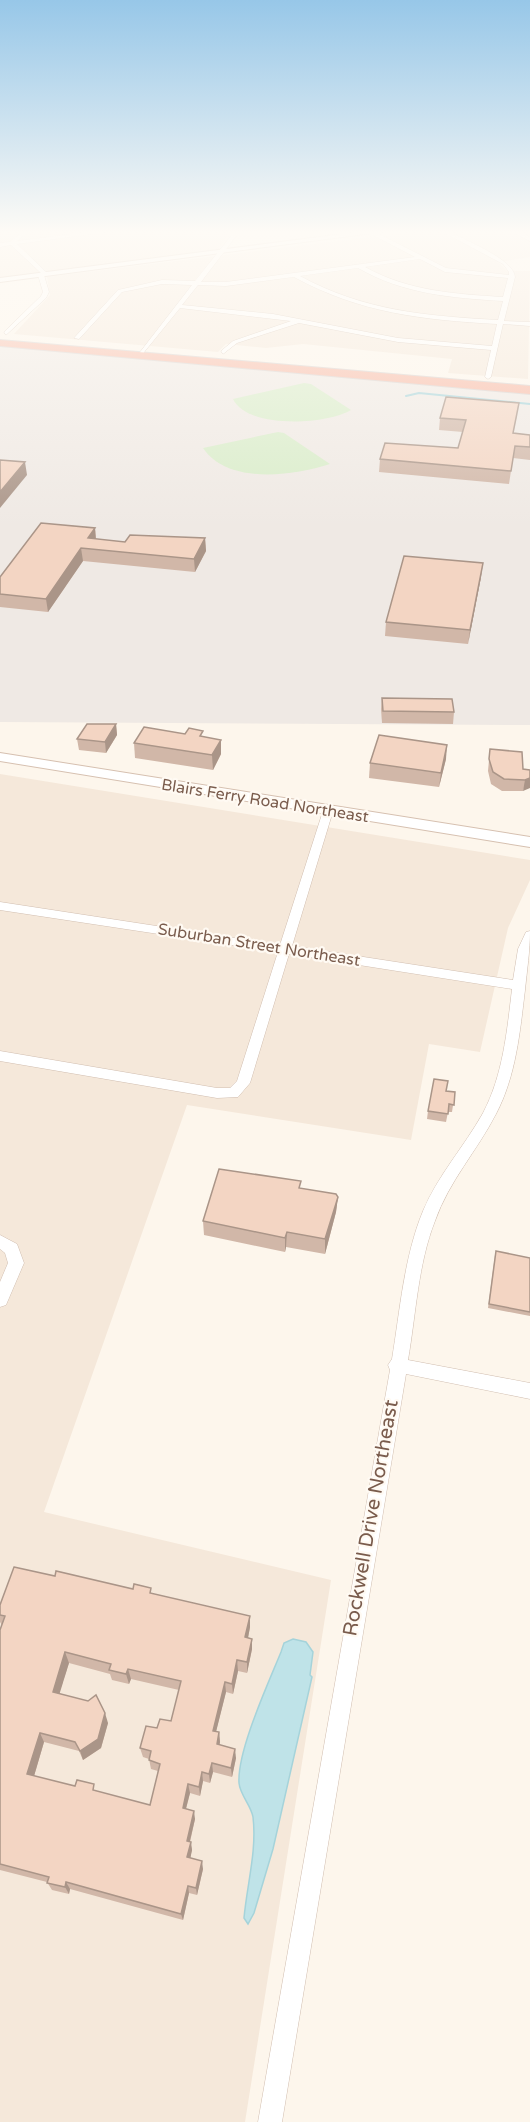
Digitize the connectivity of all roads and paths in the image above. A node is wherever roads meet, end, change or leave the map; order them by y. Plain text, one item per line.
1 (83, 330) edge
2 (159, 330) edge
3 (270, 330) edge
4 (349, 330) edge
5 (499, 330) edge
6 (2, 338) edge
7 (76, 338) dead end
8 (495, 348) junction
9 (223, 352) dead end
10 (141, 353) junction
11 (488, 377) dead end
12 (530, 385) edge
13 (530, 390) edge
14 (0, 757) edge
15 (328, 811) junction
16 (530, 842) edge
17 (0, 906) edge
18 (530, 935) edge
19 (285, 949) junction
20 (518, 985) junction
21 (0, 1056) edge
22 (0, 1240) edge
23 (0, 1300) edge
24 (396, 1365) junction
25 (530, 1391) edge
26 (270, 2122) edge

1 - 7 street
2 - 10 street
3 - 9 street
4 - 8 street
5 - 8 street
6 - 10 highway
8 - 11 street
10 - 12 highway
10 - 13 highway
14 - 15 main road, Blairs Ferry Road Northeast
15 - 16 main road, Blairs Ferry Road Northeast
15 - 19 street
17 - 19 street, Suburban Street Northeast
18 - 20 street, Rockwell Drive Northeast
19 - 20 street, Suburban Street Northeast
19 - 21 street
20 - 24 street, Rockwell Drive Northeast
22 - 23 street
24 - 25 street
24 - 26 street, Rockwell Drive Northeast

